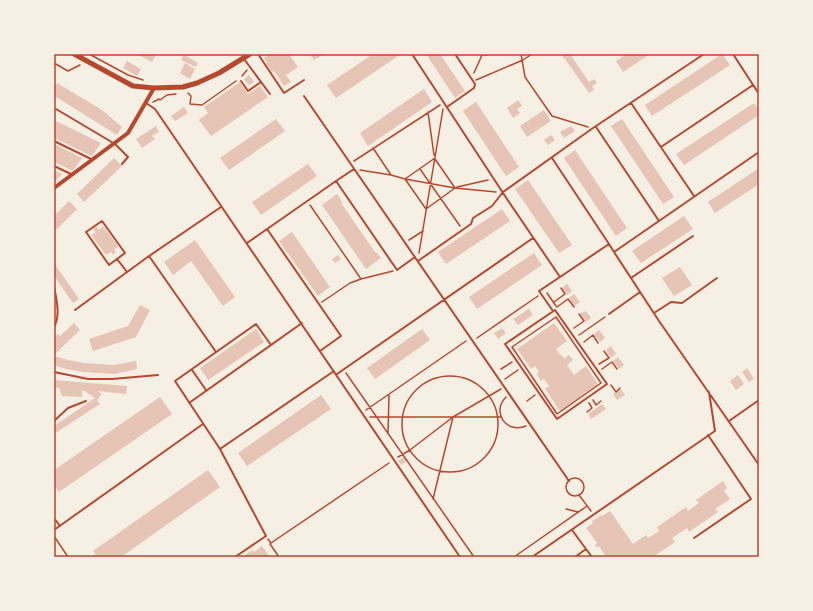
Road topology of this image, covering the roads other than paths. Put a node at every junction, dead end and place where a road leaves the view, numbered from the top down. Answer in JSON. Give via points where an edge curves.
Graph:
{"nodes":[{"id":1,"x":74,"y":54,"type":"edge"},
{"id":2,"x":250,"y":54,"type":"edge"},
{"id":3,"x":258,"y":54,"type":"edge"},
{"id":4,"x":412,"y":54,"type":"edge"},
{"id":5,"x":455,"y":54,"type":"edge"},
{"id":6,"x":704,"y":54,"type":"edge"},
{"id":7,"x":733,"y":54,"type":"edge"},
{"id":8,"x":243,"y":58,"type":"junction"},
{"id":9,"x":304,"y":80,"type":"dead end"},
{"id":10,"x":242,"y":81,"type":"dead end"},
{"id":11,"x":261,"y":82,"type":"junction"},
{"id":12,"x":753,"y":85,"type":"junction"},
{"id":13,"x":154,"y":88,"type":"junction"},
{"id":14,"x":270,"y":94,"type":"dead end"},
{"id":15,"x":759,"y":94,"type":"edge"},
{"id":16,"x":304,"y":96,"type":"dead end"},
{"id":17,"x":631,"y":102,"type":"junction"},
{"id":18,"x":148,"y":104,"type":"junction"},
{"id":19,"x":447,"y":107,"type":"junction"},
{"id":20,"x":56,"y":109,"type":"dead end"},
{"id":21,"x":594,"y":128,"type":"junction"},
{"id":22,"x":54,"y":141,"type":"edge"},
{"id":23,"x":115,"y":144,"type":"junction"},
{"id":24,"x":661,"y":147,"type":"junction"},
{"id":25,"x":759,"y":152,"type":"edge"},
{"id":26,"x":552,"y":158,"type":"junction"},
{"id":27,"x":92,"y":160,"type":"junction"},
{"id":28,"x":122,"y":164,"type":"dead end"},
{"id":29,"x":54,"y":166,"type":"edge"},
{"id":30,"x":354,"y":169,"type":"junction"},
{"id":31,"x":72,"y":175,"type":"junction"},
{"id":32,"x":336,"y":181,"type":"junction"},
{"id":33,"x":54,"y":188,"type":"edge"},
{"id":34,"x":503,"y":192,"type":"junction"},
{"id":35,"x":694,"y":196,"type":"junction"},
{"id":36,"x":222,"y":207,"type":"junction"},
{"id":37,"x":659,"y":221,"type":"junction"},
{"id":38,"x":267,"y":229,"type":"junction"},
{"id":39,"x":693,"y":236,"type":"dead end"},
{"id":40,"x":533,"y":238,"type":"junction"},
{"id":41,"x":247,"y":243,"type":"junction"},
{"id":42,"x":609,"y":244,"type":"junction"},
{"id":43,"x":614,"y":252,"type":"junction"},
{"id":44,"x":149,"y":256,"type":"junction"},
{"id":45,"x":415,"y":258,"type":"junction"},
{"id":46,"x":117,"y":259,"type":"junction"},
{"id":47,"x":418,"y":261,"type":"junction"},
{"id":48,"x":127,"y":272,"type":"junction"},
{"id":49,"x":560,"y":277,"type":"junction"},
{"id":50,"x":632,"y":278,"type":"junction"},
{"id":51,"x":717,"y":278,"type":"dead end"},
{"id":52,"x":54,"y":286,"type":"edge"},
{"id":53,"x":640,"y":292,"type":"junction"},
{"id":54,"x":444,"y":300,"type":"junction"},
{"id":55,"x":75,"y":310,"type":"dead end"},
{"id":56,"x":553,"y":310,"type":"junction"},
{"id":57,"x":654,"y":313,"type":"junction"},
{"id":58,"x":609,"y":314,"type":"road end"},
{"id":59,"x":302,"y":323,"type":"junction"},
{"id":60,"x":54,"y":327,"type":"edge"},
{"id":61,"x":271,"y":345,"type":"junction"},
{"id":62,"x":320,"y":351,"type":"junction"},
{"id":63,"x":216,"y":353,"type":"junction"},
{"id":64,"x":191,"y":370,"type":"junction"},
{"id":65,"x":54,"y":372,"type":"edge"},
{"id":66,"x":335,"y":373,"type":"junction"},
{"id":67,"x":158,"y":376,"type":"dead end"},
{"id":68,"x":206,"y":390,"type":"junction"},
{"id":69,"x":709,"y":392,"type":"junction"},
{"id":70,"x":759,"y":400,"type":"edge"},
{"id":71,"x":86,"y":401,"type":"dead end"},
{"id":72,"x":189,"y":402,"type":"junction"},
{"id":73,"x":54,"y":421,"type":"edge"},
{"id":74,"x":729,"y":421,"type":"junction"},
{"id":75,"x":203,"y":424,"type":"junction"},
{"id":76,"x":708,"y":436,"type":"junction"},
{"id":77,"x":220,"y":449,"type":"junction"},
{"id":78,"x":759,"y":465,"type":"edge"},
{"id":79,"x":569,"y":481,"type":"road end"},
{"id":80,"x":54,"y":518,"type":"edge"},
{"id":81,"x":60,"y":526,"type":"junction"},
{"id":82,"x":54,"y":530,"type":"edge"},
{"id":83,"x":572,"y":530,"type":"junction"},
{"id":84,"x":694,"y":538,"type":"dead end"},
{"id":85,"x":586,"y":549,"type":"junction"},
{"id":86,"x":235,"y":557,"type":"edge"},
{"id":87,"x":460,"y":557,"type":"edge"},
{"id":88,"x":532,"y":557,"type":"edge"},
{"id":89,"x":575,"y":557,"type":"edge"},
{"id":90,"x":592,"y":557,"type":"edge"}],
"edges":[{"from":1,"to":13,"type":"street","via":[[133,86]]},
{"from":2,"to":8,"type":"street"},
{"from":3,"to":9,"type":"lane","via":[[284,93]]},
{"from":4,"to":19,"type":"lane"},
{"from":5,"to":19,"type":"lane","via":[[475,84],[474,88]]},
{"from":6,"to":17,"type":"lane"},
{"from":7,"to":12,"type":"lane"},
{"from":8,"to":11,"type":"lane"},
{"from":8,"to":13,"type":"street","via":[[197,84]]},
{"from":10,"to":11,"type":"lane","via":[[248,91]]},
{"from":11,"to":14,"type":"lane"},
{"from":12,"to":15,"type":"lane"},
{"from":12,"to":24,"type":"lane"},
{"from":13,"to":18,"type":"street"},
{"from":16,"to":30,"type":"lane"},
{"from":17,"to":21,"type":"lane"},
{"from":17,"to":24,"type":"lane"},
{"from":18,"to":23,"type":"street","via":[[128,133]]},
{"from":18,"to":36,"type":"lane","via":[[155,110]]},
{"from":19,"to":34,"type":"lane"},
{"from":20,"to":23,"type":"lane"},
{"from":21,"to":26,"type":"lane"},
{"from":21,"to":37,"type":"lane"},
{"from":22,"to":27,"type":"lane"},
{"from":23,"to":27,"type":"street"},
{"from":23,"to":28,"type":"lane","via":[[128,158]]},
{"from":24,"to":35,"type":"lane"},
{"from":25,"to":35,"type":"lane"},
{"from":26,"to":34,"type":"lane"},
{"from":26,"to":42,"type":"lane"},
{"from":27,"to":31,"type":"street"},
{"from":29,"to":31,"type":"lane"},
{"from":30,"to":32,"type":"lane"},
{"from":30,"to":45,"type":"lane"},
{"from":31,"to":33,"type":"street"},
{"from":32,"to":38,"type":"lane"},
{"from":32,"to":45,"type":"lane","via":[[397,270]]},
{"from":34,"to":40,"type":"lane"},
{"from":34,"to":47,"type":"lane","via":[[492,206],[473,218],[471,224]]},
{"from":35,"to":37,"type":"lane"},
{"from":36,"to":41,"type":"lane"},
{"from":36,"to":44,"type":"lane"},
{"from":37,"to":43,"type":"lane"},
{"from":38,"to":41,"type":"lane"},
{"from":38,"to":62,"type":"lane","via":[[342,336]]},
{"from":39,"to":50,"type":"lane"},
{"from":40,"to":49,"type":"lane"},
{"from":40,"to":54,"type":"lane"},
{"from":41,"to":59,"type":"lane"},
{"from":42,"to":43,"type":"lane"},
{"from":42,"to":49,"type":"lane"},
{"from":43,"to":50,"type":"lane"},
{"from":44,"to":48,"type":"lane"},
{"from":44,"to":63,"type":"lane"},
{"from":45,"to":47,"type":"lane"},
{"from":46,"to":46,"type":"lane","via":[[109,265],[86,232],[102,221],[125,253]]},
{"from":46,"to":48,"type":"lane"},
{"from":47,"to":54,"type":"lane"},
{"from":48,"to":55,"type":"lane"},
{"from":49,"to":56,"type":"lane","via":[[540,291]]},
{"from":50,"to":53,"type":"lane"},
{"from":51,"to":57,"type":"lane","via":[[682,303],[672,302]]},
{"from":52,"to":60,"type":"lane","via":[[57,311]]},
{"from":53,"to":57,"type":"lane"},
{"from":53,"to":58,"type":"lane"},
{"from":54,"to":66,"type":"lane"},
{"from":54,"to":79,"type":"lane"},
{"from":56,"to":56,"type":"lane","via":[[505,344],[557,419],[607,384]]},
{"from":57,"to":69,"type":"lane"},
{"from":59,"to":61,"type":"lane"},
{"from":59,"to":62,"type":"lane"},
{"from":61,"to":63,"type":"lane","via":[[256,324]]},
{"from":61,"to":68,"type":"lane"},
{"from":62,"to":66,"type":"lane"},
{"from":63,"to":64,"type":"lane"},
{"from":64,"to":68,"type":"lane"},
{"from":64,"to":72,"type":"lane","via":[[175,382]]},
{"from":65,"to":67,"type":"lane","via":[[88,379],[112,380]]},
{"from":66,"to":77,"type":"lane"},
{"from":66,"to":87,"type":"lane"},
{"from":68,"to":72,"type":"lane"},
{"from":69,"to":74,"type":"lane"},
{"from":69,"to":76,"type":"lane","via":[[715,431]]},
{"from":70,"to":74,"type":"lane"},
{"from":71,"to":73,"type":"lane","via":[[68,408]]},
{"from":72,"to":75,"type":"lane"},
{"from":74,"to":78,"type":"lane"},
{"from":75,"to":77,"type":"lane"},
{"from":75,"to":81,"type":"lane"},
{"from":76,"to":83,"type":"lane"},
{"from":76,"to":84,"type":"lane","via":[[751,499]]},
{"from":77,"to":86,"type":"lane","via":[[266,536]]},
{"from":80,"to":81,"type":"lane"},
{"from":81,"to":82,"type":"lane"},
{"from":83,"to":85,"type":"lane"},
{"from":83,"to":88,"type":"lane"},
{"from":85,"to":89,"type":"lane"},
{"from":85,"to":90,"type":"lane"}]}
